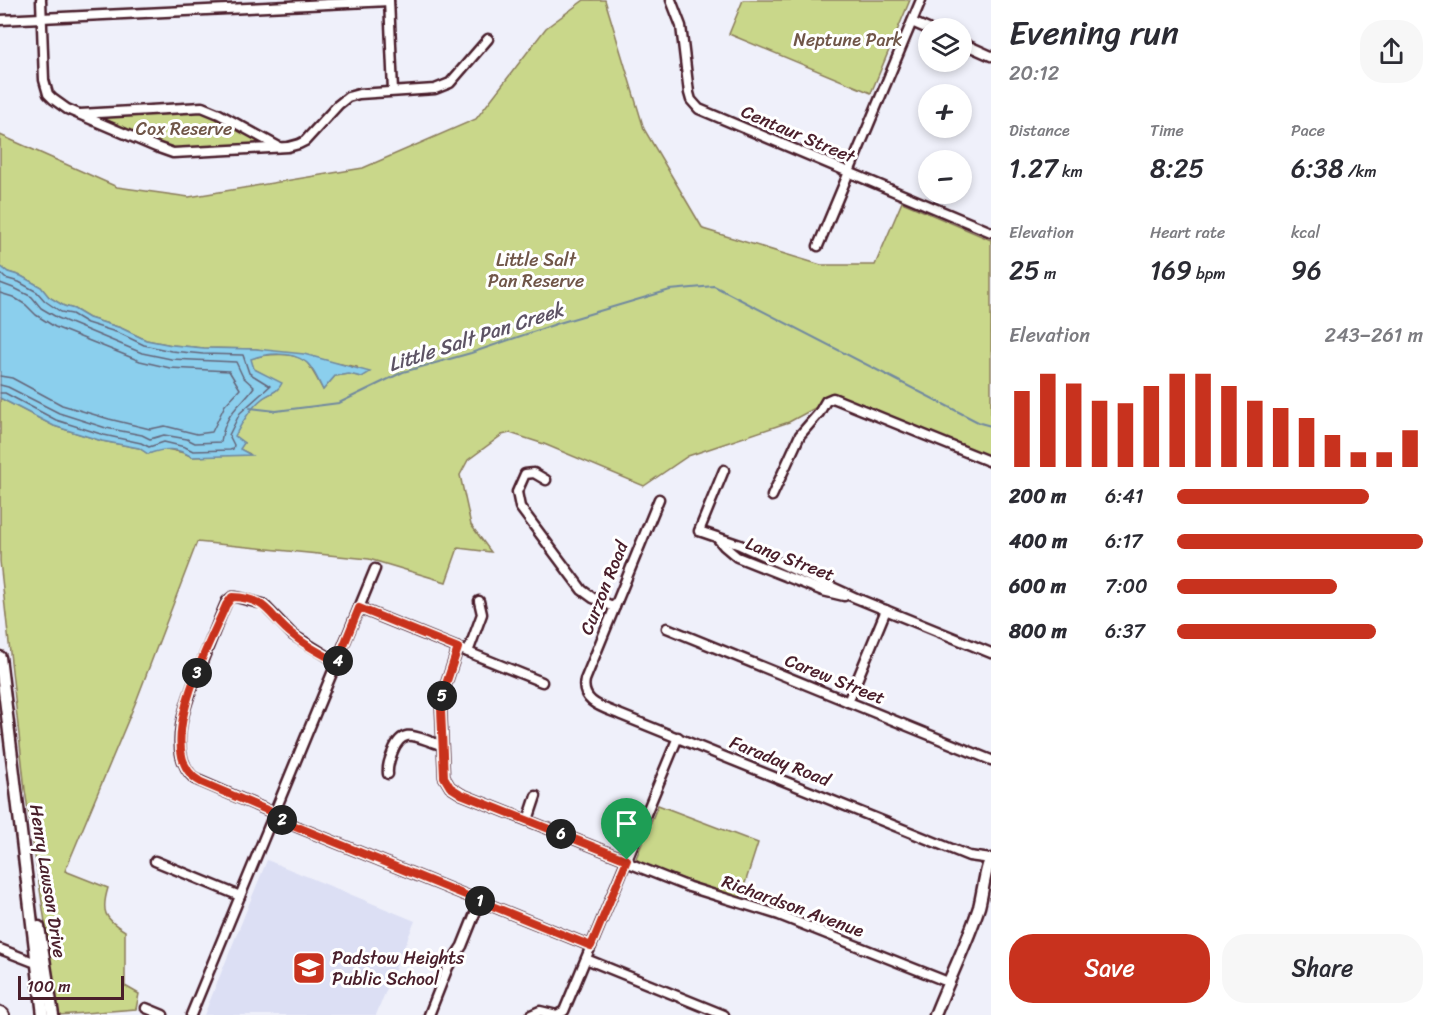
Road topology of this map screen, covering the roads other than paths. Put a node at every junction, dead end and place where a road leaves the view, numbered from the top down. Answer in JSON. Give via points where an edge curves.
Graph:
{"nodes":[{"id":1,"x":41,"y":0,"type":"edge"},
{"id":2,"x":389,"y":0,"type":"edge"},
{"id":3,"x":671,"y":0,"type":"edge"},
{"id":4,"x":921,"y":0,"type":"edge"},
{"id":5,"x":41,"y":18,"type":"junction"},
{"id":6,"x":0,"y":20,"type":"edge"},
{"id":7,"x":912,"y":22,"type":"junction"},
{"id":8,"x":918,"y":25,"type":"edge"},
{"id":9,"x":488,"y":39,"type":"dead end"},
{"id":10,"x":972,"y":47,"type":"edge"},
{"id":11,"x":991,"y":56,"type":"edge"},
{"id":12,"x":393,"y":91,"type":"junction"},
{"id":13,"x":80,"y":114,"type":"junction"},
{"id":14,"x":279,"y":147,"type":"junction"},
{"id":15,"x":848,"y":173,"type":"junction"},
{"id":16,"x":991,"y":232,"type":"edge"},
{"id":17,"x":818,"y":246,"type":"dead end"},
{"id":18,"x":991,"y":462,"type":"edge"},
{"id":19,"x":724,"y":470,"type":"dead end"},
{"id":20,"x":546,"y":480,"type":"dead end"},
{"id":21,"x":772,"y":496,"type":"dead end"},
{"id":22,"x":659,"y":500,"type":"dead end"},
{"id":23,"x":375,"y":569,"type":"dead end"},
{"id":24,"x":479,"y":601,"type":"dead end"},
{"id":25,"x":615,"y":607,"type":"junction"},
{"id":26,"x":359,"y":608,"type":"junction"},
{"id":27,"x":886,"y":610,"type":"junction"},
{"id":28,"x":667,"y":628,"type":"dead end"},
{"id":29,"x":458,"y":648,"type":"junction"},
{"id":30,"x":468,"y":652,"type":"junction"},
{"id":31,"x":991,"y":653,"type":"edge"},
{"id":32,"x":0,"y":657,"type":"edge"},
{"id":33,"x":337,"y":662,"type":"junction"},
{"id":34,"x":542,"y":682,"type":"dead end"},
{"id":35,"x":584,"y":690,"type":"joint"},
{"id":36,"x":848,"y":702,"type":"junction"},
{"id":37,"x":678,"y":737,"type":"junction"},
{"id":38,"x":442,"y":745,"type":"junction"},
{"id":39,"x":991,"y":760,"type":"edge"},
{"id":40,"x":388,"y":774,"type":"dead end"},
{"id":41,"x":536,"y":796,"type":"dead end"},
{"id":42,"x":274,"y":815,"type":"junction"},
{"id":43,"x":528,"y":820,"type":"junction"},
{"id":44,"x":155,"y":861,"type":"dead end"},
{"id":45,"x":626,"y":861,"type":"junction"},
{"id":46,"x":989,"y":866,"type":"edge"},
{"id":47,"x":991,"y":886,"type":"edge"},
{"id":48,"x":240,"y":896,"type":"junction"},
{"id":49,"x":480,"y":901,"type":"junction"},
{"id":50,"x":980,"y":905,"type":"junction"},
{"id":51,"x":591,"y":946,"type":"junction"},
{"id":52,"x":0,"y":949,"type":"edge"},
{"id":53,"x":586,"y":959,"type":"junction"},
{"id":54,"x":40,"y":963,"type":"junction"},
{"id":55,"x":948,"y":982,"type":"junction"},
{"id":56,"x":146,"y":1008,"type":"dead end"},
{"id":57,"x":43,"y":1015,"type":"edge"},
{"id":58,"x":53,"y":1015,"type":"edge"},
{"id":59,"x":163,"y":1015,"type":"edge"},
{"id":60,"x":191,"y":1015,"type":"edge"},
{"id":61,"x":429,"y":1015,"type":"edge"},
{"id":62,"x":531,"y":1015,"type":"edge"},
{"id":63,"x":724,"y":1015,"type":"edge"},
{"id":64,"x":934,"y":1015,"type":"edge"}],
"edges":[{"from":1,"to":5,"type":"street"},
{"from":2,"to":5,"type":"street"},
{"from":2,"to":12,"type":"street"},
{"from":3,"to":15,"type":"street","name":"Centaur Street","via":[[681,26],[688,84],[695,105]]},
{"from":4,"to":7,"type":"street"},
{"from":5,"to":6,"type":"street"},
{"from":5,"to":13,"type":"street","via":[[45,87],[53,99]]},
{"from":7,"to":8,"type":"street"},
{"from":7,"to":15,"type":"street"},
{"from":9,"to":12,"type":"street","via":[[446,86]]},
{"from":10,"to":11,"type":"street"},
{"from":12,"to":14,"type":"street","via":[[348,97],[304,141]]},
{"from":13,"to":14,"type":"street","via":[[169,152]]},
{"from":13,"to":14,"type":"street","via":[[202,108]]},
{"from":15,"to":16,"type":"street","name":"Centaur Street"},
{"from":15,"to":17,"type":"street"},
{"from":18,"to":21,"type":"street","via":[[837,398],[826,401],[798,439]]},
{"from":19,"to":27,"type":"street","name":"Lang Street","via":[[699,531]]},
{"from":20,"to":25,"type":"street","via":[[534,473],[525,474],[517,492],[520,507],[582,590]]},
{"from":22,"to":25,"type":"street","name":"Curzon Road"},
{"from":23,"to":26,"type":"street"},
{"from":24,"to":30,"type":"street","via":[[482,614]]},
{"from":25,"to":35,"type":"street","name":"Curzon Road"},
{"from":26,"to":29,"type":"street"},
{"from":26,"to":33,"type":"street"},
{"from":27,"to":31,"type":"street","name":"Lang Street"},
{"from":27,"to":36,"type":"street"},
{"from":28,"to":36,"type":"street","name":"Carew Street"},
{"from":29,"to":30,"type":"street"},
{"from":29,"to":38,"type":"street","name":"Richardson Avenue","via":[[441,703]]},
{"from":30,"to":34,"type":"street"},
{"from":32,"to":54,"type":"main road","name":"Henry Lawson Drive"},
{"from":33,"to":42,"type":"street"},
{"from":33,"to":42,"type":"street","via":[[293,635],[259,602],[236,597],[227,601],[183,710],[183,762],[195,779]]},
{"from":35,"to":37,"type":"street","name":"Faraday Road","via":[[594,703]]},
{"from":36,"to":39,"type":"street","name":"Carew Street"},
{"from":37,"to":45,"type":"street"},
{"from":37,"to":46,"type":"street","name":"Faraday Road"},
{"from":38,"to":40,"type":"street","via":[[403,736],[388,762]]},
{"from":38,"to":43,"type":"street","name":"Richardson Avenue","via":[[444,777],[450,787]]},
{"from":41,"to":43,"type":"street"},
{"from":42,"to":48,"type":"street"},
{"from":42,"to":49,"type":"street"},
{"from":43,"to":45,"type":"street","name":"Richardson Avenue"},
{"from":44,"to":48,"type":"street"},
{"from":45,"to":51,"type":"street"},
{"from":45,"to":55,"type":"street","name":"Richardson Avenue","via":[[695,890],[786,917]]},
{"from":46,"to":50,"type":"main road"},
{"from":47,"to":50,"type":"main road"},
{"from":48,"to":60,"type":"street"},
{"from":49,"to":51,"type":"street"},
{"from":49,"to":61,"type":"street"},
{"from":50,"to":55,"type":"main road"},
{"from":51,"to":53,"type":"street"},
{"from":52,"to":54,"type":"street"},
{"from":53,"to":62,"type":"street","via":[[564,1011],[557,1015],[540,1011]]},
{"from":53,"to":63,"type":"street"},
{"from":54,"to":57,"type":"main road","name":"Henry Lawson Drive"},
{"from":54,"to":58,"type":"main road","name":"Henry Lawson Drive"},
{"from":55,"to":64,"type":"main road"},
{"from":56,"to":59,"type":"street"}]}
